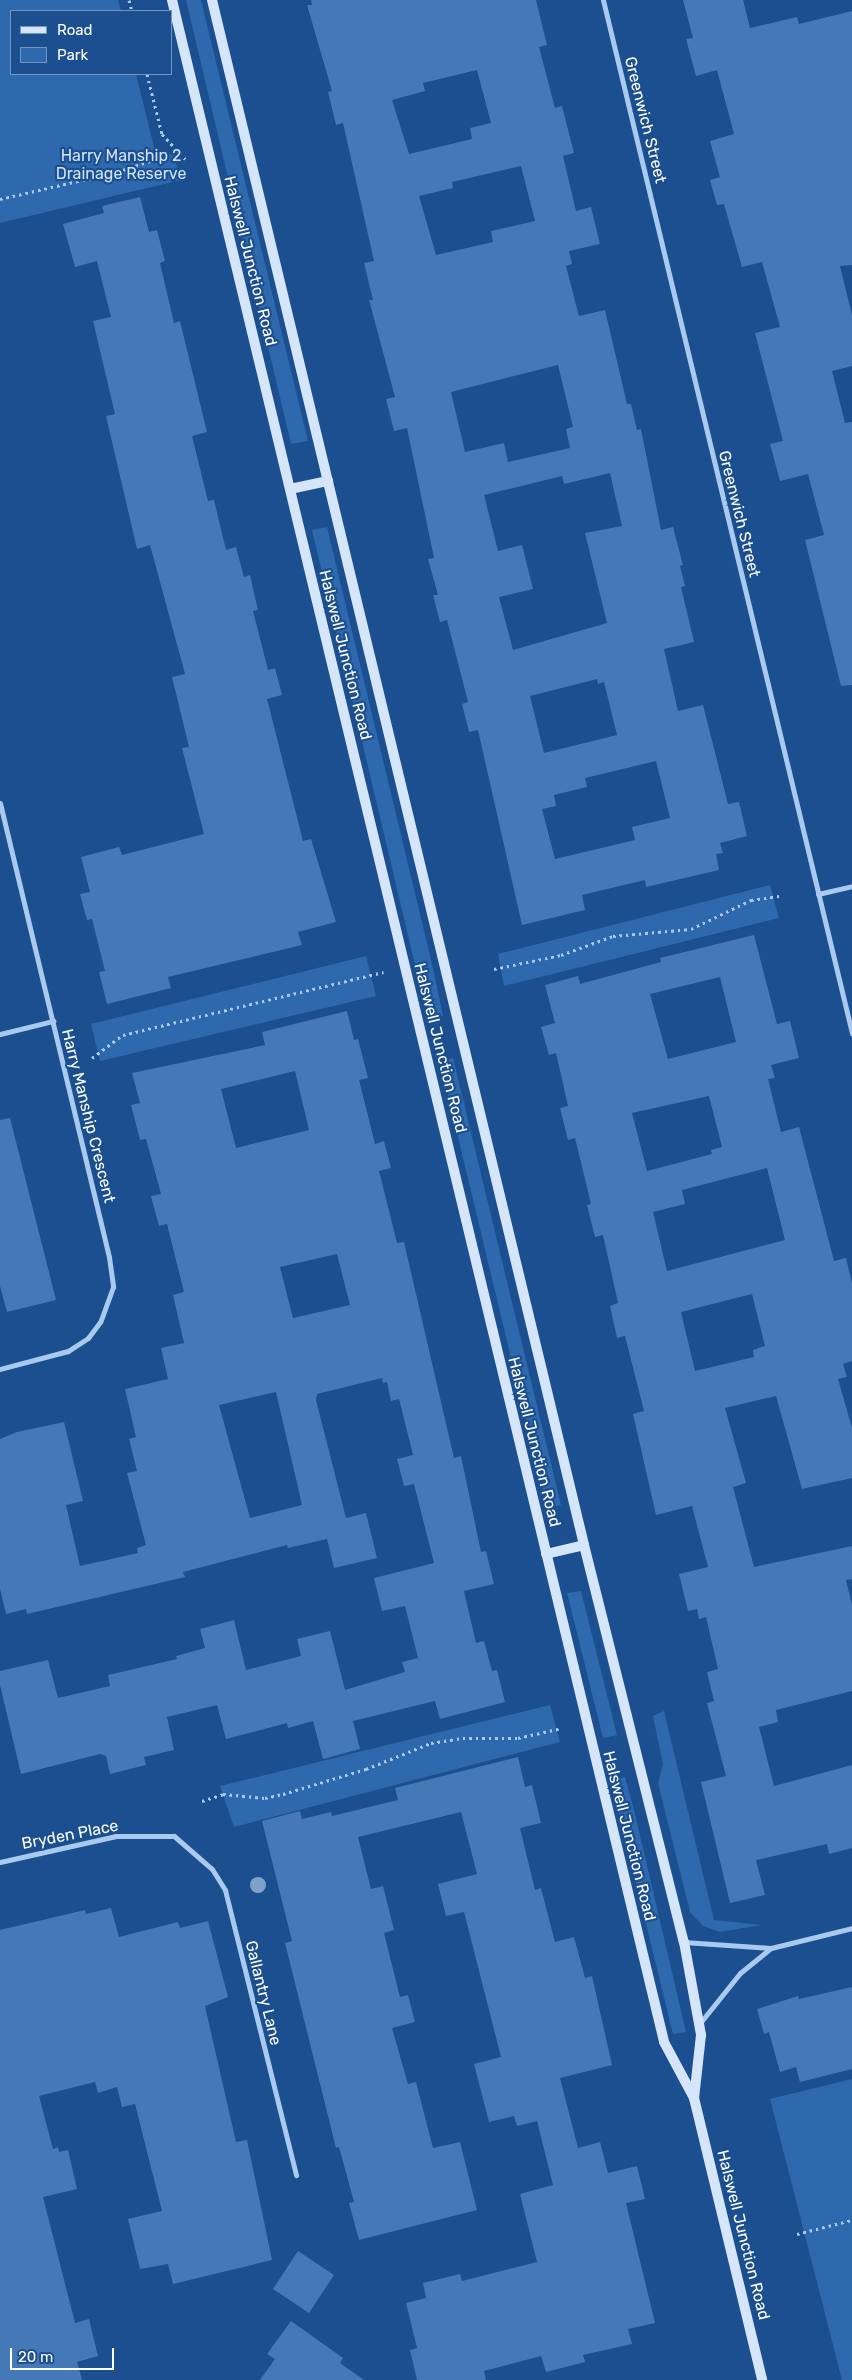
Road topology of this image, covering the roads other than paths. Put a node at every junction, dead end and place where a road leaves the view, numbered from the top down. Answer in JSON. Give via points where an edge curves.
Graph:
{"nodes":[{"id":1,"x":172,"y":0,"type":"edge"},
{"id":2,"x":212,"y":0,"type":"edge"},
{"id":3,"x":603,"y":0,"type":"edge"},
{"id":4,"x":328,"y":481,"type":"junction"},
{"id":5,"x":290,"y":489,"type":"junction"},
{"id":6,"x":0,"y":803,"type":"edge"},
{"id":7,"x":852,"y":886,"type":"edge"},
{"id":8,"x":818,"y":894,"type":"junction"},
{"id":9,"x":53,"y":1021,"type":"junction"},
{"id":10,"x":852,"y":1033,"type":"edge"},
{"id":11,"x":0,"y":1034,"type":"edge"},
{"id":12,"x":0,"y":1369,"type":"edge"},
{"id":13,"x":584,"y":1545,"type":"junction"},
{"id":14,"x":546,"y":1554,"type":"junction"},
{"id":15,"x":174,"y":1836,"type":"joint"},
{"id":16,"x":0,"y":1862,"type":"edge"},
{"id":17,"x":852,"y":1928,"type":"edge"},
{"id":18,"x":684,"y":1942,"type":"junction"},
{"id":19,"x":771,"y":1948,"type":"junction"},
{"id":20,"x":699,"y":2024,"type":"junction"},
{"id":21,"x":694,"y":2098,"type":"junction"},
{"id":22,"x":296,"y":2175,"type":"dead end"},
{"id":23,"x":762,"y":2380,"type":"edge"}],
"edges":[{"from":1,"to":5,"type":"main road","name":"Halswell Junction Road"},
{"from":2,"to":4,"type":"main road","name":"Halswell Junction Road"},
{"from":3,"to":8,"type":"street","name":"Greenwich Street"},
{"from":4,"to":5,"type":"main road"},
{"from":4,"to":13,"type":"main road","name":"Halswell Junction Road"},
{"from":5,"to":14,"type":"main road","name":"Halswell Junction Road"},
{"from":6,"to":9,"type":"street","name":"Harry Manship Crescent"},
{"from":7,"to":8,"type":"street"},
{"from":8,"to":10,"type":"street","name":"Greenwich Street"},
{"from":9,"to":11,"type":"street"},
{"from":9,"to":12,"type":"street","name":"Harry Manship Crescent","via":[[110,1257],[113,1287],[100,1322],[88,1338],[68,1351]]},
{"from":13,"to":14,"type":"main road"},
{"from":13,"to":18,"type":"main road","name":"Halswell Junction Road"},
{"from":14,"to":21,"type":"main road","name":"Halswell Junction Road","via":[[664,2042]]},
{"from":15,"to":16,"type":"street","name":"Bryden Place","via":[[116,1836]]},
{"from":15,"to":22,"type":"street","name":"Gallantry Lane","via":[[212,1869],[225,1890]]},
{"from":17,"to":19,"type":"street"},
{"from":18,"to":19,"type":"street"},
{"from":18,"to":20,"type":"main road","name":"Halswell Junction Road"},
{"from":19,"to":20,"type":"street","via":[[740,1973]]},
{"from":20,"to":21,"type":"main road","name":"Halswell Junction Road"},
{"from":21,"to":23,"type":"main road","name":"Halswell Junction Road"}]}
